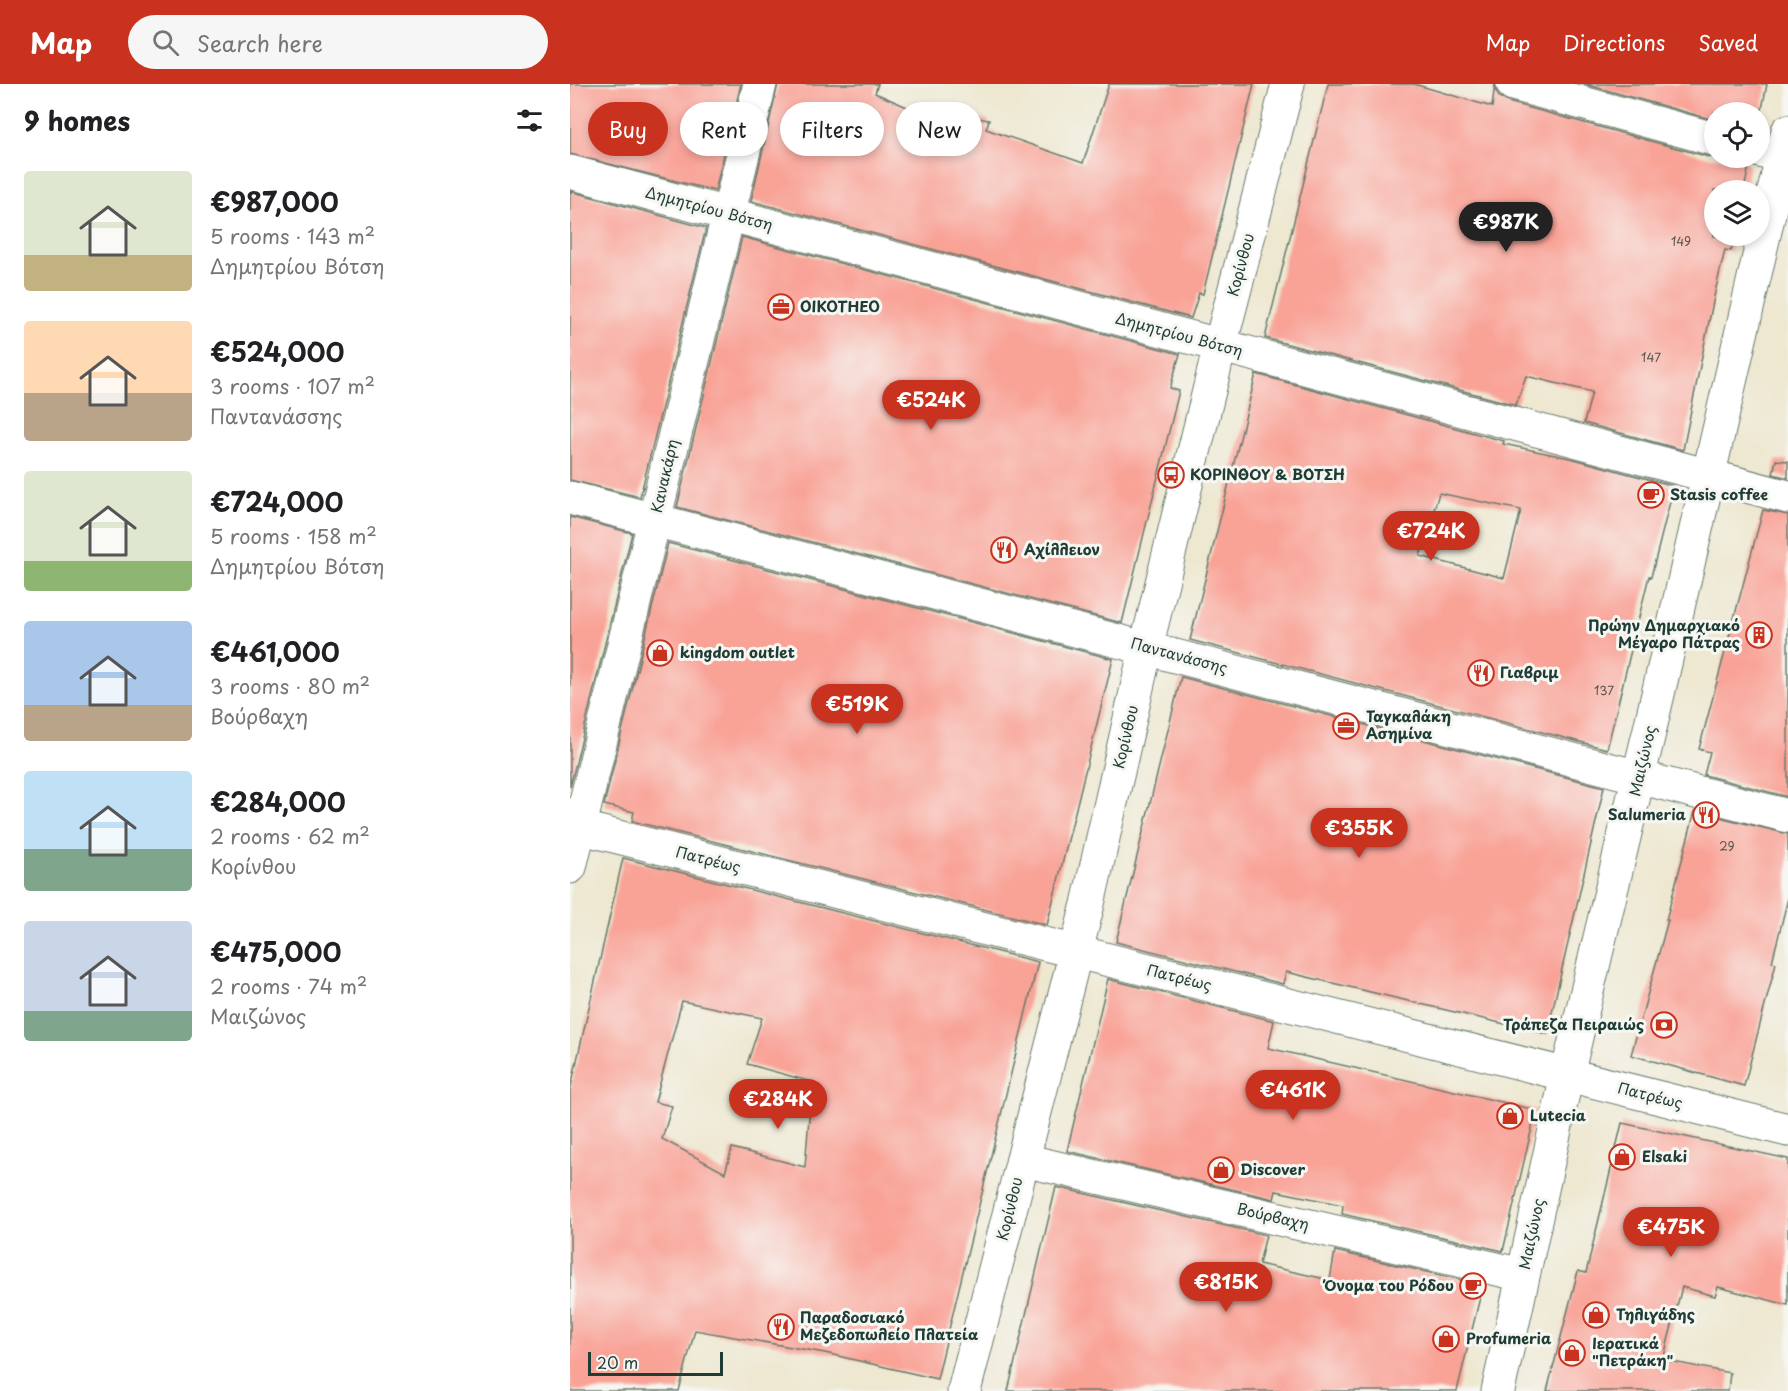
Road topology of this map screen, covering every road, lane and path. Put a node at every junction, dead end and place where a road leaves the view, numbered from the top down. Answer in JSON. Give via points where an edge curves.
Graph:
{"nodes":[{"id":1,"x":760,"y":84,"type":"edge"},
{"id":2,"x":1288,"y":84,"type":"edge"},
{"id":3,"x":1513,"y":84,"type":"edge"},
{"id":4,"x":1704,"y":136,"type":"edge"},
{"id":5,"x":1779,"y":149,"type":"edge"},
{"id":6,"x":570,"y":172,"type":"edge"},
{"id":7,"x":727,"y":214,"type":"junction"},
{"id":8,"x":1220,"y":346,"type":"junction"},
{"id":9,"x":1708,"y":476,"type":"junction"},
{"id":10,"x":1788,"y":497,"type":"edge"},
{"id":11,"x":570,"y":498,"type":"edge"},
{"id":12,"x":654,"y":520,"type":"junction"},
{"id":13,"x":1146,"y":648,"type":"junction"},
{"id":14,"x":1639,"y":777,"type":"junction"},
{"id":15,"x":1788,"y":816,"type":"edge"},
{"id":16,"x":575,"y":826,"type":"edge"},
{"id":17,"x":570,"y":867,"type":"edge"},
{"id":18,"x":1076,"y":952,"type":"junction"},
{"id":19,"x":1567,"y":1075,"type":"junction"},
{"id":20,"x":1788,"y":1130,"type":"edge"},
{"id":21,"x":1023,"y":1160,"type":"junction"},
{"id":22,"x":1523,"y":1275,"type":"junction"},
{"id":23,"x":964,"y":1391,"type":"edge"},
{"id":24,"x":1498,"y":1391,"type":"edge"}],
"edges":[{"from":1,"to":7,"type":"street","name":"Κανακάρη"},
{"from":2,"to":8,"type":"street","name":"Κορίνθου"},
{"from":3,"to":4,"type":"street"},
{"from":5,"to":9,"type":"street","name":"Μαιζώνος"},
{"from":6,"to":7,"type":"street","name":"Δημητρίου Βότση"},
{"from":7,"to":8,"type":"street","name":"Δημητρίου Βότση"},
{"from":7,"to":12,"type":"street","name":"Κανακάρη"},
{"from":8,"to":9,"type":"street","name":"Δημητρίου Βότση"},
{"from":8,"to":13,"type":"street","name":"Κορίνθου"},
{"from":9,"to":10,"type":"street","name":"Δημητρίου Βότση"},
{"from":9,"to":14,"type":"street","name":"Μαιζώνος"},
{"from":11,"to":12,"type":"street","name":"Παντανάσσης"},
{"from":12,"to":13,"type":"street","name":"Παντανάσσης"},
{"from":12,"to":16,"type":"street","name":"Κανακάρη"},
{"from":13,"to":14,"type":"street","name":"Παντανάσσης"},
{"from":13,"to":18,"type":"street","name":"Κορίνθου"},
{"from":14,"to":15,"type":"street","name":"Παντανάσσης"},
{"from":14,"to":19,"type":"street","name":"Μαιζώνος"},
{"from":16,"to":17,"type":"street","name":"Κανακάρη"},
{"from":16,"to":18,"type":"street","name":"Πατρέως"},
{"from":18,"to":19,"type":"street","name":"Πατρέως"},
{"from":18,"to":21,"type":"street","name":"Κορίνθου"},
{"from":19,"to":20,"type":"street","name":"Πατρέως"},
{"from":19,"to":22,"type":"street","name":"Μαιζώνος"},
{"from":21,"to":22,"type":"street","name":"Βούρβαχη"},
{"from":21,"to":23,"type":"street","name":"Κορίνθου"},
{"from":22,"to":24,"type":"street","name":"Μαιζώνος"}]}
